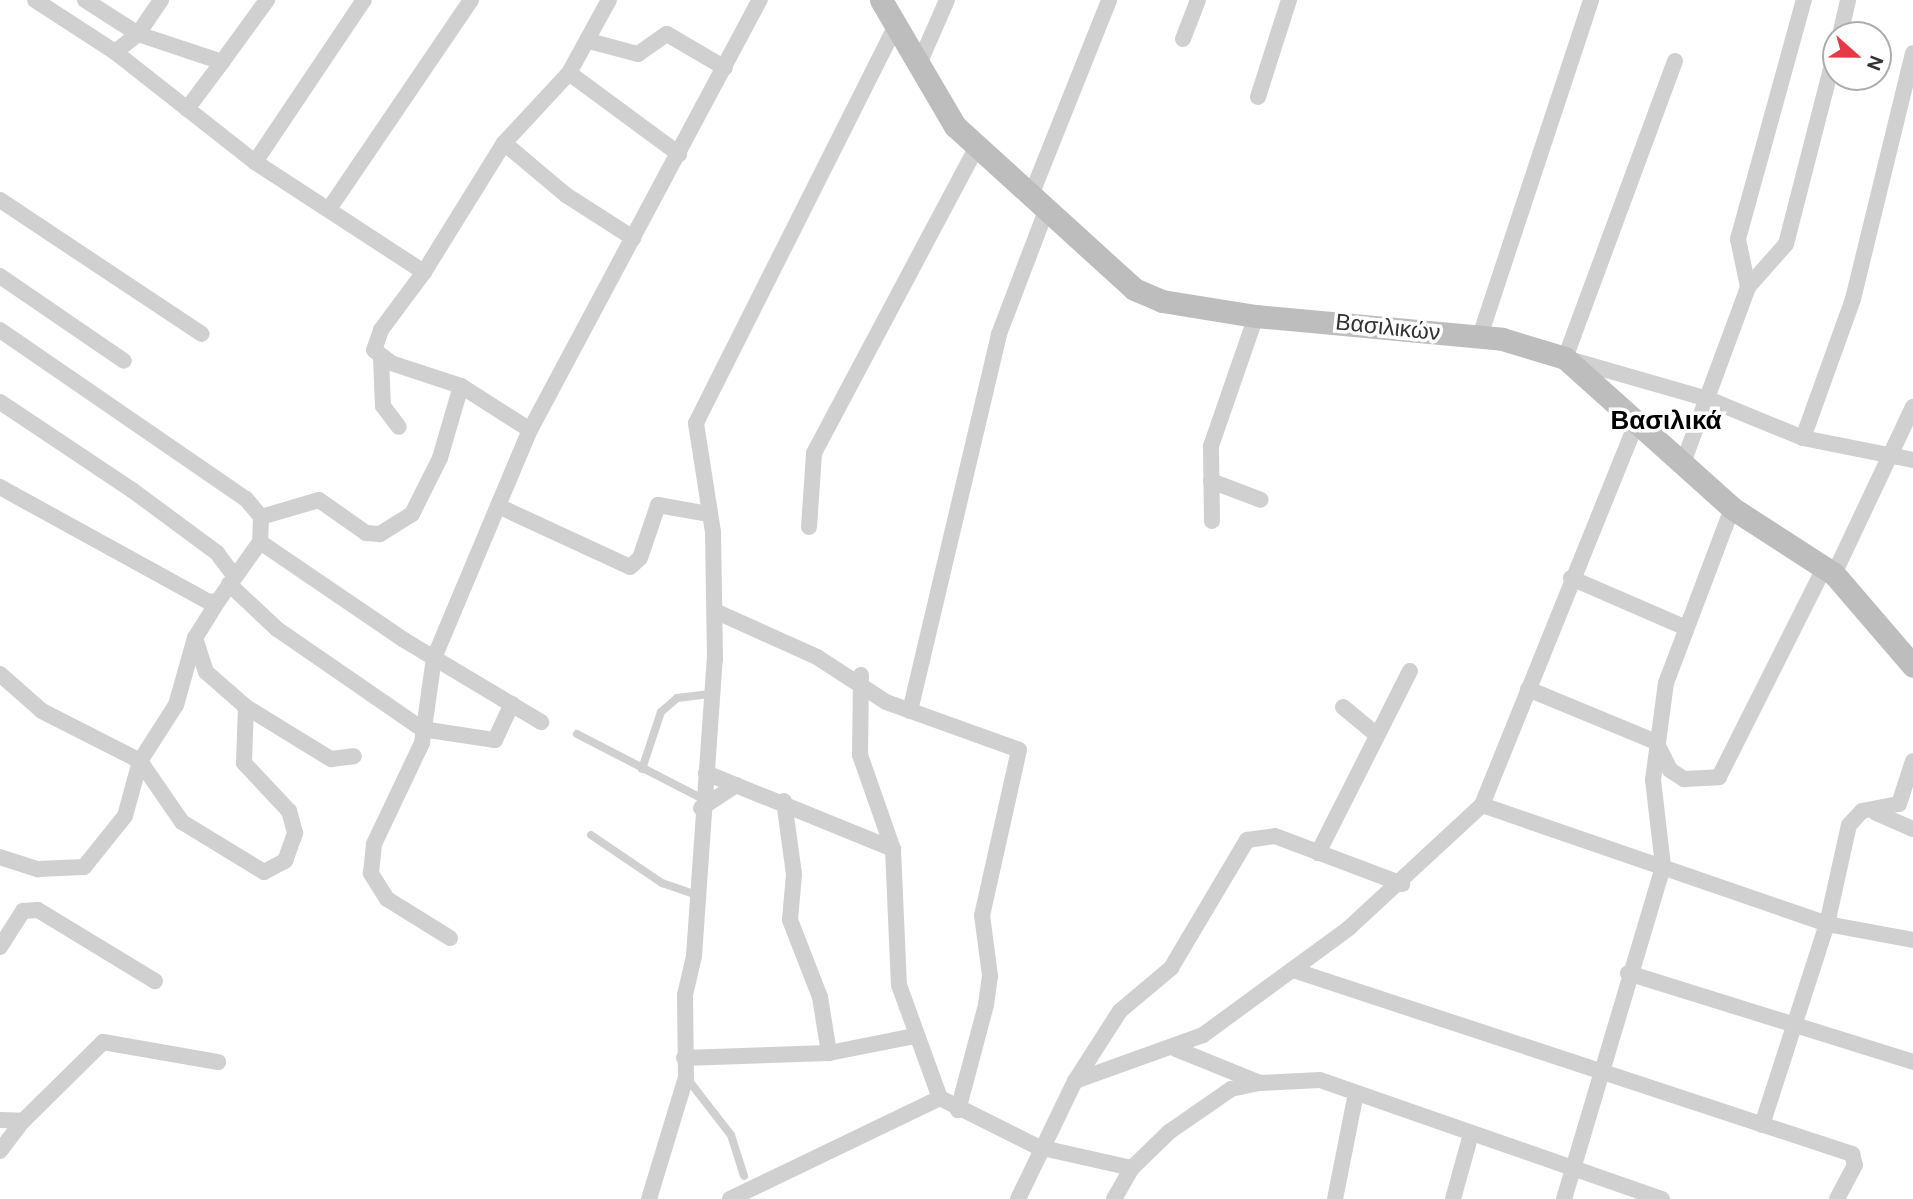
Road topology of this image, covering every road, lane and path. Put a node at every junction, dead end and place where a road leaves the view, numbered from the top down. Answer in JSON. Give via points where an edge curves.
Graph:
{"nodes":[{"id":1,"x":35,"y":0,"type":"edge"},
{"id":2,"x":65,"y":0,"type":"edge"},
{"id":3,"x":85,"y":0,"type":"edge"},
{"id":4,"x":161,"y":0,"type":"edge"},
{"id":5,"x":267,"y":0,"type":"edge"},
{"id":6,"x":364,"y":0,"type":"edge"},
{"id":7,"x":471,"y":0,"type":"edge"},
{"id":8,"x":610,"y":0,"type":"edge"},
{"id":9,"x":760,"y":0,"type":"edge"},
{"id":10,"x":880,"y":0,"type":"edge"},
{"id":11,"x":947,"y":0,"type":"edge"},
{"id":12,"x":1109,"y":0,"type":"edge"},
{"id":13,"x":1198,"y":0,"type":"edge"},
{"id":14,"x":1289,"y":0,"type":"edge"},
{"id":15,"x":1591,"y":0,"type":"edge"},
{"id":16,"x":1804,"y":0,"type":"edge"},
{"id":17,"x":1848,"y":0,"type":"edge"},
{"id":18,"x":53,"y":13,"type":"junction"},
{"id":19,"x":1843,"y":21,"type":"edge"},
{"id":20,"x":897,"y":23,"type":"junction"},
{"id":21,"x":138,"y":34,"type":"junction"},
{"id":22,"x":1183,"y":39,"type":"dead end"},
{"id":23,"x":589,"y":41,"type":"junction"},
{"id":24,"x":115,"y":52,"type":"junction"},
{"id":25,"x":1913,"y":54,"type":"edge"},
{"id":26,"x":1675,"y":61,"type":"dead end"},
{"id":27,"x":222,"y":62,"type":"junction"},
{"id":28,"x":919,"y":64,"type":"junction"},
{"id":29,"x":725,"y":68,"type":"junction"},
{"id":30,"x":569,"y":73,"type":"junction"},
{"id":31,"x":1825,"y":91,"type":"edge"},
{"id":32,"x":1258,"y":97,"type":"dead end"},
{"id":33,"x":187,"y":110,"type":"junction"},
{"id":34,"x":505,"y":143,"type":"junction"},
{"id":35,"x":976,"y":148,"type":"junction"},
{"id":36,"x":679,"y":154,"type":"junction"},
{"id":37,"x":255,"y":162,"type":"junction"},
{"id":38,"x":0,"y":200,"type":"edge"},
{"id":39,"x":1039,"y":201,"type":"junction"},
{"id":40,"x":329,"y":209,"type":"junction"},
{"id":41,"x":633,"y":238,"type":"junction"},
{"id":42,"x":424,"y":272,"type":"junction"},
{"id":43,"x":0,"y":276,"type":"edge"},
{"id":44,"x":1748,"y":286,"type":"junction"},
{"id":45,"x":1256,"y":316,"type":"junction"},
{"id":46,"x":0,"y":330,"type":"edge"},
{"id":47,"x":202,"y":334,"type":"dead end"},
{"id":48,"x":1480,"y":336,"type":"junction"},
{"id":49,"x":380,"y":357,"type":"junction"},
{"id":50,"x":1565,"y":358,"type":"junction"},
{"id":51,"x":124,"y":361,"type":"dead end"},
{"id":52,"x":461,"y":386,"type":"junction"},
{"id":53,"x":1708,"y":399,"type":"junction"},
{"id":54,"x":1913,"y":407,"type":"edge"},
{"id":55,"x":4,"y":410,"type":"edge"},
{"id":56,"x":1636,"y":424,"type":"junction"},
{"id":57,"x":399,"y":427,"type":"dead end"},
{"id":58,"x":530,"y":430,"type":"junction"},
{"id":59,"x":1803,"y":438,"type":"junction"},
{"id":60,"x":1893,"y":454,"type":"junction"},
{"id":61,"x":1913,"y":460,"type":"edge"},
{"id":62,"x":1683,"y":463,"type":"junction"},
{"id":63,"x":1211,"y":481,"type":"junction"},
{"id":64,"x":0,"y":487,"type":"edge"},
{"id":65,"x":1261,"y":500,"type":"dead end"},
{"id":66,"x":498,"y":506,"type":"junction"},
{"id":67,"x":1731,"y":508,"type":"junction"},
{"id":68,"x":709,"y":514,"type":"junction"},
{"id":69,"x":261,"y":516,"type":"junction"},
{"id":70,"x":1212,"y":521,"type":"dead end"},
{"id":71,"x":809,"y":527,"type":"dead end"},
{"id":72,"x":260,"y":542,"type":"junction"},
{"id":73,"x":1829,"y":571,"type":"junction"},
{"id":74,"x":1571,"y":578,"type":"junction"},
{"id":75,"x":230,"y":579,"type":"junction"},
{"id":76,"x":218,"y":601,"type":"junction"},
{"id":77,"x":717,"y":612,"type":"junction"},
{"id":78,"x":1682,"y":626,"type":"junction"},
{"id":79,"x":195,"y":638,"type":"junction"},
{"id":80,"x":434,"y":658,"type":"junction"},
{"id":81,"x":1913,"y":666,"type":"edge"},
{"id":82,"x":1410,"y":671,"type":"dead end"},
{"id":83,"x":0,"y":674,"type":"edge"},
{"id":84,"x":860,"y":682,"type":"junction"},
{"id":85,"x":1528,"y":689,"type":"junction"},
{"id":86,"x":710,"y":694,"type":"junction"},
{"id":87,"x":512,"y":704,"type":"junction"},
{"id":88,"x":246,"y":707,"type":"junction"},
{"id":89,"x":1343,"y":707,"type":"dead end"},
{"id":90,"x":910,"y":711,"type":"junction"},
{"id":91,"x":541,"y":722,"type":"dead end"},
{"id":92,"x":422,"y":729,"type":"junction"},
{"id":93,"x":577,"y":734,"type":"dead end"},
{"id":94,"x":1377,"y":735,"type":"junction"},
{"id":95,"x":1656,"y":742,"type":"junction"},
{"id":96,"x":354,"y":756,"type":"dead end"},
{"id":97,"x":140,"y":761,"type":"junction"},
{"id":98,"x":1913,"y":761,"type":"edge"},
{"id":99,"x":642,"y":769,"type":"junction"},
{"id":100,"x":706,"y":773,"type":"junction"},
{"id":101,"x":736,"y":785,"type":"junction"},
{"id":102,"x":784,"y":802,"type":"junction"},
{"id":103,"x":702,"y":804,"type":"junction"},
{"id":104,"x":1482,"y":805,"type":"junction"},
{"id":105,"x":1874,"y":812,"type":"junction"},
{"id":106,"x":1913,"y":829,"type":"edge"},
{"id":107,"x":591,"y":835,"type":"dead end"},
{"id":108,"x":893,"y":849,"type":"junction"},
{"id":109,"x":1318,"y":853,"type":"junction"},
{"id":110,"x":0,"y":857,"type":"edge"},
{"id":111,"x":1663,"y":866,"type":"junction"},
{"id":112,"x":1402,"y":884,"type":"junction"},
{"id":113,"x":696,"y":895,"type":"junction"},
{"id":114,"x":1827,"y":924,"type":"junction"},
{"id":115,"x":450,"y":939,"type":"dead end"},
{"id":116,"x":1913,"y":940,"type":"edge"},
{"id":117,"x":0,"y":947,"type":"edge"},
{"id":118,"x":1293,"y":970,"type":"junction"},
{"id":119,"x":1628,"y":973,"type":"junction"},
{"id":120,"x":155,"y":981,"type":"dead end"},
{"id":121,"x":1797,"y":1024,"type":"junction"},
{"id":122,"x":915,"y":1036,"type":"junction"},
{"id":123,"x":1176,"y":1049,"type":"junction"},
{"id":124,"x":828,"y":1053,"type":"junction"},
{"id":125,"x":684,"y":1058,"type":"junction"},
{"id":126,"x":218,"y":1062,"type":"dead end"},
{"id":127,"x":1913,"y":1062,"type":"edge"},
{"id":128,"x":1602,"y":1075,"type":"junction"},
{"id":129,"x":686,"y":1077,"type":"junction"},
{"id":130,"x":1075,"y":1081,"type":"junction"},
{"id":131,"x":1260,"y":1083,"type":"junction"},
{"id":132,"x":1356,"y":1093,"type":"junction"},
{"id":133,"x":940,"y":1098,"type":"junction"},
{"id":134,"x":958,"y":1110,"type":"junction"},
{"id":135,"x":0,"y":1120,"type":"edge"},
{"id":136,"x":23,"y":1121,"type":"junction"},
{"id":137,"x":1762,"y":1125,"type":"junction"},
{"id":138,"x":1471,"y":1134,"type":"junction"},
{"id":139,"x":1038,"y":1147,"type":"junction"},
{"id":140,"x":0,"y":1151,"type":"edge"},
{"id":141,"x":1132,"y":1168,"type":"junction"},
{"id":142,"x":1573,"y":1169,"type":"junction"},
{"id":143,"x":744,"y":1176,"type":"dead end"},
{"id":144,"x":649,"y":1199,"type":"edge"},
{"id":145,"x":730,"y":1199,"type":"edge"},
{"id":146,"x":1018,"y":1199,"type":"edge"},
{"id":147,"x":1114,"y":1199,"type":"edge"},
{"id":148,"x":1335,"y":1199,"type":"edge"},
{"id":149,"x":1453,"y":1199,"type":"edge"},
{"id":150,"x":1564,"y":1199,"type":"edge"},
{"id":151,"x":1662,"y":1199,"type":"edge"},
{"id":152,"x":1837,"y":1199,"type":"edge"}],
"edges":[{"from":1,"to":18,"type":"street"},
{"from":2,"to":18,"type":"street"},
{"from":3,"to":21,"type":"street"},
{"from":4,"to":21,"type":"street"},
{"from":5,"to":27,"type":"street"},
{"from":6,"to":37,"type":"street"},
{"from":7,"to":40,"type":"street"},
{"from":8,"to":23,"type":"street"},
{"from":9,"to":29,"type":"street"},
{"from":10,"to":20,"type":"street","name":"Βασιλικών"},
{"from":11,"to":28,"type":"street"},
{"from":12,"to":39,"type":"street"},
{"from":13,"to":22,"type":"street"},
{"from":14,"to":32,"type":"street"},
{"from":15,"to":48,"type":"street"},
{"from":16,"to":44,"type":"street","via":[[1738,239]]},
{"from":17,"to":19,"type":"street"},
{"from":18,"to":24,"type":"street"},
{"from":20,"to":28,"type":"street","name":"Βασιλικών"},
{"from":20,"to":68,"type":"street","via":[[802,219],[699,408]]},
{"from":21,"to":24,"type":"street"},
{"from":21,"to":27,"type":"street"},
{"from":23,"to":29,"type":"street","via":[[638,54],[667,34]]},
{"from":23,"to":30,"type":"street"},
{"from":24,"to":33,"type":"street"},
{"from":25,"to":59,"type":"street","via":[[1853,299]]},
{"from":26,"to":50,"type":"street"},
{"from":27,"to":33,"type":"street"},
{"from":28,"to":35,"type":"street","name":"Βασιλικών","via":[[955,126]]},
{"from":29,"to":36,"type":"street"},
{"from":30,"to":34,"type":"street"},
{"from":30,"to":36,"type":"street"},
{"from":31,"to":44,"type":"street","via":[[1786,244]]},
{"from":33,"to":37,"type":"street"},
{"from":34,"to":41,"type":"street","via":[[566,195]]},
{"from":34,"to":42,"type":"street"},
{"from":35,"to":39,"type":"street","name":"Βασιλικών"},
{"from":35,"to":71,"type":"street","via":[[814,453]]},
{"from":36,"to":41,"type":"street"},
{"from":37,"to":40,"type":"street"},
{"from":38,"to":47,"type":"street"},
{"from":39,"to":45,"type":"street","name":"Βασιλικών","via":[[1134,289],[1162,301]]},
{"from":39,"to":90,"type":"street","via":[[996,345]]},
{"from":40,"to":42,"type":"street"},
{"from":41,"to":58,"type":"street"},
{"from":42,"to":49,"type":"street","via":[[376,340]]},
{"from":43,"to":51,"type":"street"},
{"from":44,"to":53,"type":"street"},
{"from":45,"to":48,"type":"street","name":"Βασιλικών"},
{"from":45,"to":63,"type":"street","via":[[1211,446]]},
{"from":46,"to":69,"type":"street","via":[[191,458]]},
{"from":48,"to":50,"type":"street","name":"Βασιλικών"},
{"from":49,"to":52,"type":"street"},
{"from":49,"to":57,"type":"street","via":[[383,406]]},
{"from":50,"to":53,"type":"street"},
{"from":50,"to":56,"type":"street","name":"Βασιλικών"},
{"from":52,"to":58,"type":"street"},
{"from":52,"to":69,"type":"street","via":[[427,490],[395,526],[366,533],[319,499]]},
{"from":53,"to":59,"type":"street"},
{"from":53,"to":62,"type":"street"},
{"from":54,"to":60,"type":"street"},
{"from":55,"to":75,"type":"street","via":[[132,490],[217,553]]},
{"from":56,"to":62,"type":"street","name":"Βασιλικών"},
{"from":56,"to":74,"type":"street"},
{"from":58,"to":66,"type":"street"},
{"from":59,"to":60,"type":"street"},
{"from":60,"to":61,"type":"street"},
{"from":60,"to":73,"type":"street"},
{"from":62,"to":67,"type":"street","name":"Βασιλικών"},
{"from":63,"to":65,"type":"street"},
{"from":63,"to":70,"type":"street"},
{"from":64,"to":76,"type":"street","via":[[179,590]]},
{"from":66,"to":68,"type":"street","via":[[630,567],[640,558],[658,505]]},
{"from":66,"to":80,"type":"street"},
{"from":67,"to":73,"type":"street","name":"Βασιλικών"},
{"from":67,"to":78,"type":"street"},
{"from":68,"to":77,"type":"street"},
{"from":69,"to":72,"type":"street"},
{"from":72,"to":75,"type":"street"},
{"from":72,"to":80,"type":"street"},
{"from":73,"to":81,"type":"street","name":"Βασιλικών"},
{"from":73,"to":95,"type":"street","via":[[1718,776],[1684,779],[1670,770]]},
{"from":74,"to":78,"type":"street"},
{"from":74,"to":85,"type":"street"},
{"from":75,"to":76,"type":"street"},
{"from":75,"to":92,"type":"street","via":[[277,629]]},
{"from":76,"to":79,"type":"street"},
{"from":77,"to":84,"type":"street","via":[[817,657]]},
{"from":77,"to":86,"type":"street"},
{"from":78,"to":95,"type":"street"},
{"from":79,"to":88,"type":"street","via":[[206,672]]},
{"from":79,"to":97,"type":"street","via":[[176,705]]},
{"from":80,"to":87,"type":"street"},
{"from":80,"to":92,"type":"street"},
{"from":82,"to":94,"type":"street"},
{"from":83,"to":97,"type":"street","via":[[42,711]]},
{"from":84,"to":90,"type":"street"},
{"from":84,"to":108,"type":"street","via":[[860,755]]},
{"from":85,"to":95,"type":"street"},
{"from":85,"to":104,"type":"street"},
{"from":86,"to":99,"type":"lane","via":[[677,698],[662,712]]},
{"from":86,"to":100,"type":"street"},
{"from":87,"to":91,"type":"street"},
{"from":87,"to":92,"type":"street","via":[[495,740]]},
{"from":88,"to":96,"type":"street","via":[[331,759]]},
{"from":88,"to":97,"type":"street","via":[[244,763],[289,811],[295,833],[285,861],[272,872],[182,822]]},
{"from":89,"to":94,"type":"street"},
{"from":90,"to":134,"type":"street","via":[[1019,750],[982,915],[987,995]]},
{"from":92,"to":115,"type":"street","via":[[418,758],[374,844],[371,873],[387,899]]},
{"from":93,"to":99,"type":"lane"},
{"from":94,"to":109,"type":"street"},
{"from":95,"to":111,"type":"street","via":[[1653,806]]},
{"from":97,"to":110,"type":"street","via":[[125,816],[84,867],[38,869]]},
{"from":98,"to":105,"type":"street","via":[[1899,804]]},
{"from":99,"to":103,"type":"lane"},
{"from":100,"to":101,"type":"street"},
{"from":100,"to":103,"type":"street"},
{"from":101,"to":102,"type":"street"},
{"from":101,"to":103,"type":"street"},
{"from":102,"to":108,"type":"street"},
{"from":102,"to":124,"type":"street","via":[[794,874],[790,920],[820,997]]},
{"from":103,"to":113,"type":"street"},
{"from":104,"to":111,"type":"street"},
{"from":104,"to":112,"type":"street"},
{"from":105,"to":106,"type":"street"},
{"from":105,"to":114,"type":"street","via":[[1862,811],[1849,825]]},
{"from":107,"to":113,"type":"lane","via":[[662,883]]},
{"from":108,"to":122,"type":"street","via":[[895,947]]},
{"from":109,"to":112,"type":"street"},
{"from":109,"to":130,"type":"street","via":[[1275,836],[1247,841],[1171,968],[1114,1019]]},
{"from":111,"to":114,"type":"street"},
{"from":111,"to":119,"type":"street"},
{"from":112,"to":118,"type":"street"},
{"from":113,"to":125,"type":"street"},
{"from":114,"to":116,"type":"street"},
{"from":114,"to":121,"type":"street"},
{"from":117,"to":120,"type":"street","via":[[23,911],[38,910]]},
{"from":118,"to":123,"type":"street"},
{"from":118,"to":128,"type":"street"},
{"from":119,"to":121,"type":"street"},
{"from":119,"to":128,"type":"street"},
{"from":121,"to":127,"type":"street"},
{"from":121,"to":137,"type":"street"},
{"from":122,"to":124,"type":"street"},
{"from":122,"to":133,"type":"street"},
{"from":123,"to":130,"type":"street"},
{"from":123,"to":131,"type":"street"},
{"from":124,"to":125,"type":"street"},
{"from":125,"to":129,"type":"street"},
{"from":126,"to":136,"type":"street","via":[[103,1042]]},
{"from":128,"to":137,"type":"street"},
{"from":128,"to":142,"type":"street"},
{"from":129,"to":143,"type":"lane","via":[[731,1135]]},
{"from":129,"to":144,"type":"street"},
{"from":130,"to":139,"type":"street"},
{"from":131,"to":132,"type":"street","via":[[1320,1080]]},
{"from":131,"to":141,"type":"street","via":[[1231,1089],[1169,1132]]},
{"from":132,"to":138,"type":"street"},
{"from":132,"to":148,"type":"street"},
{"from":133,"to":134,"type":"street"},
{"from":133,"to":145,"type":"street"},
{"from":134,"to":139,"type":"street"},
{"from":135,"to":136,"type":"street"},
{"from":136,"to":140,"type":"street"},
{"from":137,"to":152,"type":"street","via":[[1852,1154],[1855,1165]]},
{"from":138,"to":142,"type":"street"},
{"from":138,"to":149,"type":"street"},
{"from":139,"to":141,"type":"street"},
{"from":139,"to":146,"type":"street"},
{"from":141,"to":147,"type":"street"},
{"from":142,"to":150,"type":"street"},
{"from":142,"to":151,"type":"street"}]}
